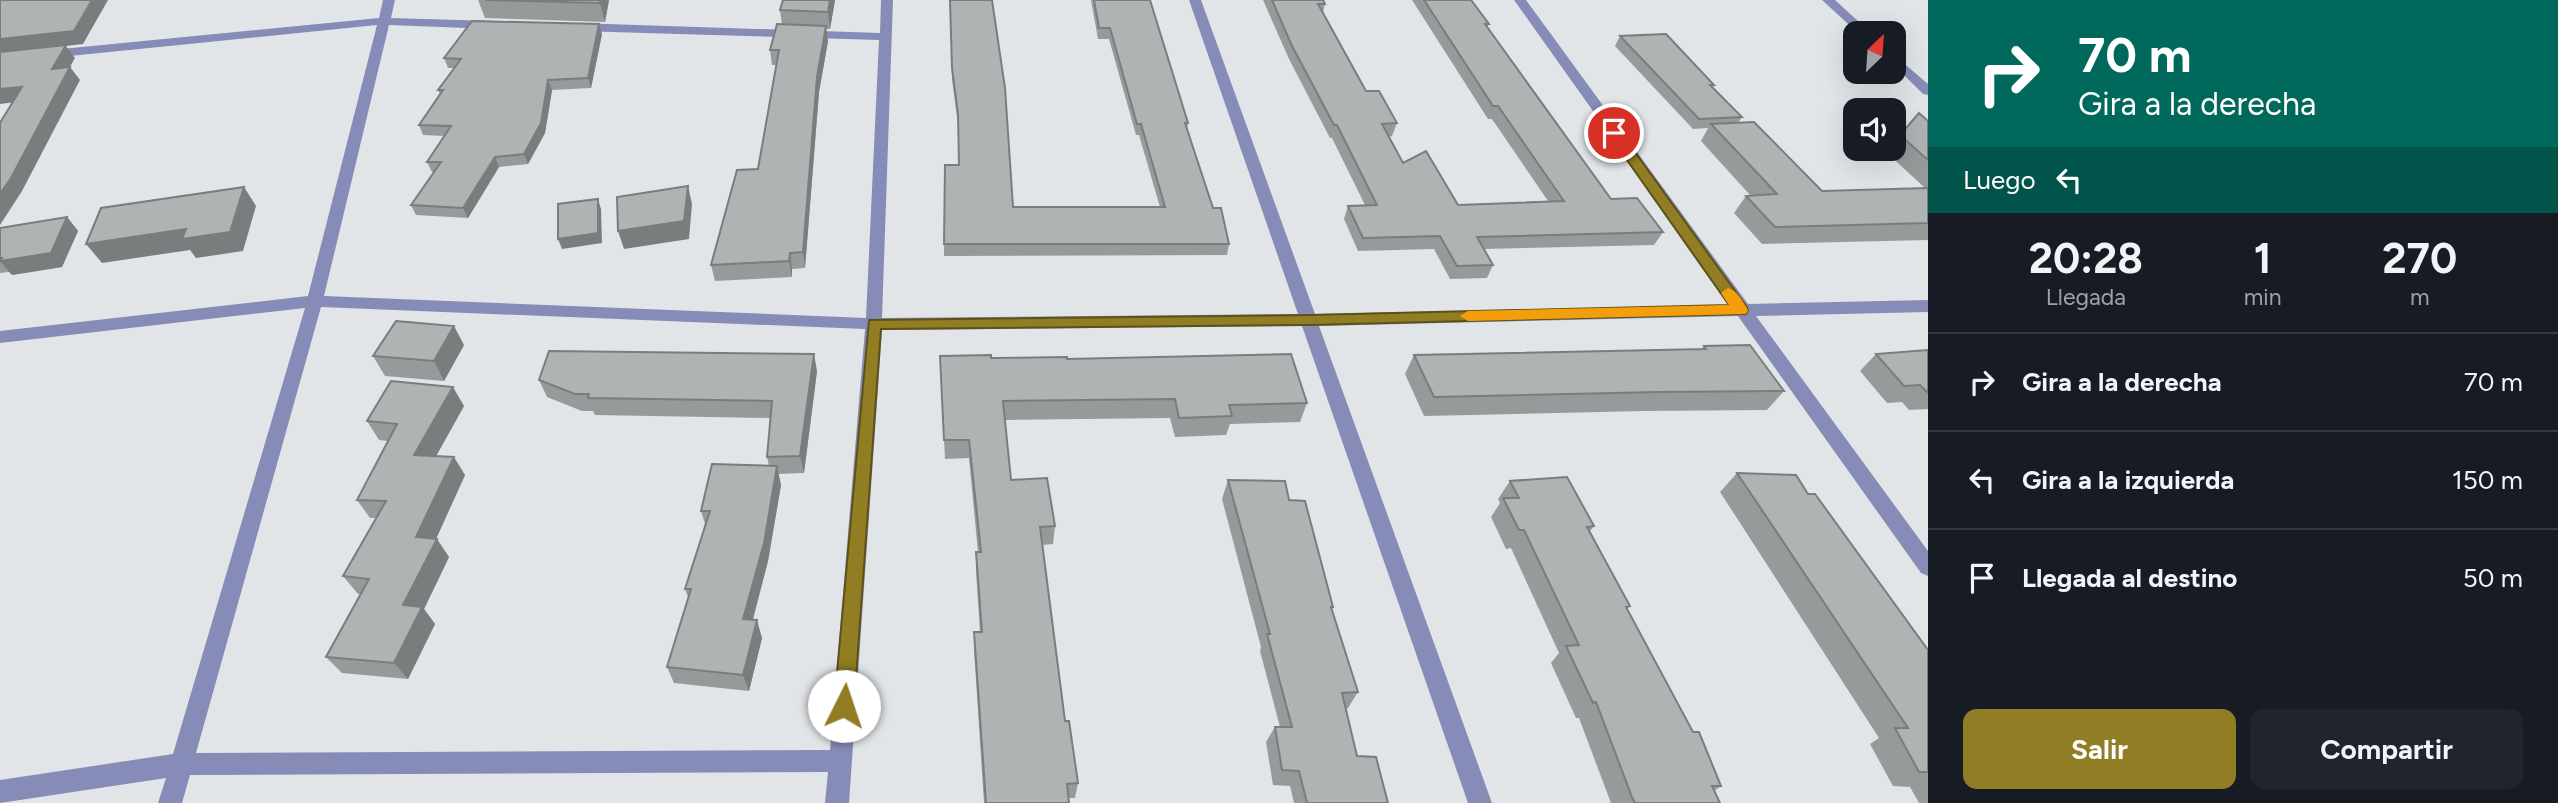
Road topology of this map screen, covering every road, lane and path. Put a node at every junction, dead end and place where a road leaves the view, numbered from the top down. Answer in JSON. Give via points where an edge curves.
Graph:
{"nodes":[{"id":1,"x":389,"y":0,"type":"edge"},
{"id":2,"x":887,"y":0,"type":"edge"},
{"id":3,"x":1195,"y":0,"type":"edge"},
{"id":4,"x":1520,"y":0,"type":"edge"},
{"id":5,"x":1828,"y":0,"type":"edge"},
{"id":6,"x":383,"y":21,"type":"junction"},
{"id":7,"x":1852,"y":21,"type":"edge"},
{"id":8,"x":508,"y":25,"type":"edge"},
{"id":9,"x":564,"y":27,"type":"edge"},
{"id":10,"x":885,"y":37,"type":"junction"},
{"id":11,"x":0,"y":59,"type":"edge"},
{"id":12,"x":1906,"y":70,"type":"edge"},
{"id":13,"x":1928,"y":90,"type":"edge"},
{"id":14,"x":315,"y":300,"type":"junction"},
{"id":15,"x":1928,"y":306,"type":"edge"},
{"id":16,"x":1740,"y":310,"type":"junction"},
{"id":17,"x":1310,"y":320,"type":"junction"},
{"id":18,"x":874,"y":324,"type":"junction"},
{"id":19,"x":0,"y":337,"type":"edge"},
{"id":20,"x":1928,"y":567,"type":"edge"},
{"id":21,"x":840,"y":761,"type":"junction"},
{"id":22,"x":181,"y":764,"type":"junction"},
{"id":23,"x":0,"y":792,"type":"edge"},
{"id":24,"x":170,"y":803,"type":"edge"},
{"id":25,"x":837,"y":803,"type":"edge"},
{"id":26,"x":1480,"y":803,"type":"edge"}],
"edges":[{"from":1,"to":6,"type":"street"},
{"from":2,"to":10,"type":"street"},
{"from":3,"to":17,"type":"street"},
{"from":4,"to":16,"type":"street"},
{"from":5,"to":7,"type":"street"},
{"from":6,"to":8,"type":"street"},
{"from":6,"to":11,"type":"street"},
{"from":6,"to":14,"type":"street"},
{"from":9,"to":10,"type":"street"},
{"from":10,"to":18,"type":"street"},
{"from":12,"to":13,"type":"street"},
{"from":14,"to":18,"type":"street"},
{"from":14,"to":19,"type":"street"},
{"from":14,"to":22,"type":"street"},
{"from":15,"to":16,"type":"street"},
{"from":16,"to":17,"type":"street"},
{"from":16,"to":20,"type":"street"},
{"from":17,"to":18,"type":"street"},
{"from":17,"to":26,"type":"street"},
{"from":18,"to":21,"type":"street"},
{"from":21,"to":22,"type":"street"},
{"from":21,"to":25,"type":"street"},
{"from":22,"to":23,"type":"street"},
{"from":22,"to":24,"type":"street"}]}
